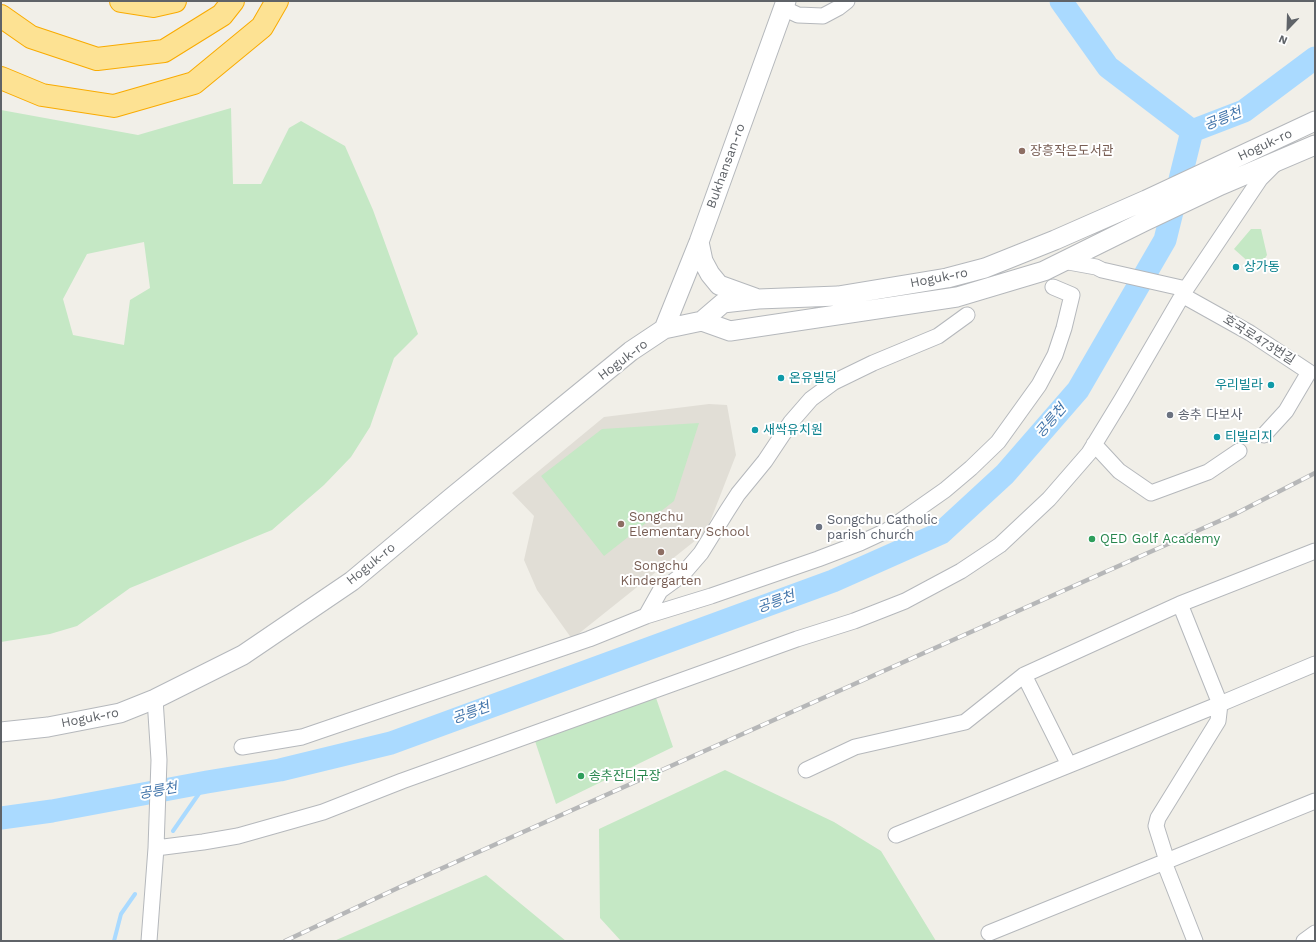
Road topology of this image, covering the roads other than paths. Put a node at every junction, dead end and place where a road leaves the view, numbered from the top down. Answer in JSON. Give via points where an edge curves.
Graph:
{"nodes":[{"id":1,"x":121,"y":1,"type":"edge"},
{"id":2,"x":175,"y":1,"type":"edge"},
{"id":3,"x":233,"y":1,"type":"edge"},
{"id":4,"x":277,"y":1,"type":"edge"},
{"id":5,"x":847,"y":1,"type":"edge"},
{"id":6,"x":785,"y":4,"type":"edge"},
{"id":7,"x":1,"y":16,"type":"edge"},
{"id":8,"x":1,"y":78,"type":"edge"},
{"id":9,"x":1315,"y":121,"type":"edge"},
{"id":10,"x":1315,"y":145,"type":"edge"},
{"id":11,"x":1278,"y":160,"type":"junction"},
{"id":12,"x":1218,"y":177,"type":"junction"},
{"id":13,"x":699,"y":242,"type":"junction"},
{"id":14,"x":1062,"y":261,"type":"junction"},
{"id":15,"x":1053,"y":287,"type":"dead end"},
{"id":16,"x":1184,"y":292,"type":"junction"},
{"id":17,"x":758,"y":299,"type":"junction"},
{"id":18,"x":967,"y":315,"type":"dead end"},
{"id":19,"x":702,"y":321,"type":"junction"},
{"id":20,"x":664,"y":329,"type":"junction"},
{"id":21,"x":1264,"y":435,"type":"dead end"},
{"id":22,"x":1094,"y":444,"type":"junction"},
{"id":23,"x":1239,"y":451,"type":"dead end"},
{"id":24,"x":1315,"y":551,"type":"edge"},
{"id":25,"x":1180,"y":604,"type":"junction"},
{"id":26,"x":646,"y":616,"type":"junction"},
{"id":27,"x":1315,"y":664,"type":"edge"},
{"id":28,"x":1024,"y":675,"type":"junction"},
{"id":29,"x":155,"y":699,"type":"junction"},
{"id":30,"x":1220,"y":704,"type":"junction"},
{"id":31,"x":1,"y":732,"type":"edge"},
{"id":32,"x":242,"y":747,"type":"dead end"},
{"id":33,"x":1069,"y":765,"type":"junction"},
{"id":34,"x":806,"y":770,"type":"dead end"},
{"id":35,"x":1315,"y":801,"type":"edge"},
{"id":36,"x":896,"y":835,"type":"dead end"},
{"id":37,"x":156,"y":848,"type":"junction"},
{"id":38,"x":1165,"y":862,"type":"junction"},
{"id":39,"x":989,"y":933,"type":"dead end"},
{"id":40,"x":1315,"y":933,"type":"edge"},
{"id":41,"x":149,"y":941,"type":"edge"},
{"id":42,"x":1195,"y":941,"type":"edge"},
{"id":43,"x":1304,"y":941,"type":"edge"}],
"edges":[{"from":1,"to":2,"type":"highway","via":[[152,6]]},
{"from":3,"to":7,"type":"highway","via":[[222,15],[164,51],[97,59],[32,37]]},
{"from":4,"to":8,"type":"highway","via":[[262,26],[194,83],[114,106],[42,95]]},
{"from":5,"to":6,"type":"street","via":[[823,16],[798,15]]},
{"from":6,"to":13,"type":"street","name":"Bukhansan-ro"},
{"from":9,"to":12,"type":"street","name":"Hoguk-ro"},
{"from":10,"to":11,"type":"street","name":"Hoguk-ro"},
{"from":11,"to":12,"type":"street","name":"Hoguk-ro"},
{"from":11,"to":16,"type":"street","via":[[1260,179]]},
{"from":12,"to":14,"type":"street","name":"Hoguk-ro","via":[[1145,221]]},
{"from":12,"to":17,"type":"street","name":"Hoguk-ro","via":[[1146,200],[985,268],[947,278],[838,296]]},
{"from":13,"to":17,"type":"street","via":[[703,261],[719,285]]},
{"from":13,"to":20,"type":"street","name":"Bukhansan-ro"},
{"from":14,"to":16,"type":"street","via":[[1096,267]]},
{"from":14,"to":19,"type":"street","name":"Hoguk-ro","via":[[1044,271],[957,297],[730,331]]},
{"from":15,"to":26,"type":"street","via":[[1072,295],[1055,355],[1039,385],[998,442],[949,486],[888,530],[860,543],[711,596]]},
{"from":16,"to":21,"type":"street","name":"호국로473번길","via":[[1309,372],[1286,411]]},
{"from":16,"to":22,"type":"street"},
{"from":17,"to":19,"type":"street","name":"Hoguk-ro","via":[[723,303]]},
{"from":18,"to":26,"type":"street","via":[[938,336],[834,382],[811,399],[738,494],[701,554],[682,575],[660,591]]},
{"from":19,"to":20,"type":"street","name":"Hoguk-ro"},
{"from":20,"to":29,"type":"street","name":"Hoguk-ro","via":[[631,351],[352,581],[243,655]]},
{"from":22,"to":23,"type":"street","via":[[1119,471],[1151,493],[1208,472]]},
{"from":22,"to":37,"type":"street","via":[[1049,499],[1000,545],[961,571],[905,601],[402,781],[323,812],[238,836]]},
{"from":24,"to":25,"type":"street"},
{"from":25,"to":28,"type":"street"},
{"from":25,"to":30,"type":"street"},
{"from":26,"to":32,"type":"street","via":[[589,639],[302,737]]},
{"from":27,"to":30,"type":"street"},
{"from":28,"to":33,"type":"street"},
{"from":28,"to":34,"type":"street","via":[[965,722],[855,747]]},
{"from":29,"to":31,"type":"street","name":"Hoguk-ro","via":[[120,713],[48,727]]},
{"from":29,"to":37,"type":"street","via":[[159,760]]},
{"from":30,"to":33,"type":"street"},
{"from":30,"to":38,"type":"street","via":[[1218,721],[1158,818],[1156,826]]},
{"from":33,"to":36,"type":"street"},
{"from":35,"to":38,"type":"street"},
{"from":37,"to":41,"type":"street"},
{"from":38,"to":39,"type":"street"},
{"from":38,"to":42,"type":"street"},
{"from":40,"to":43,"type":"street"}]}
